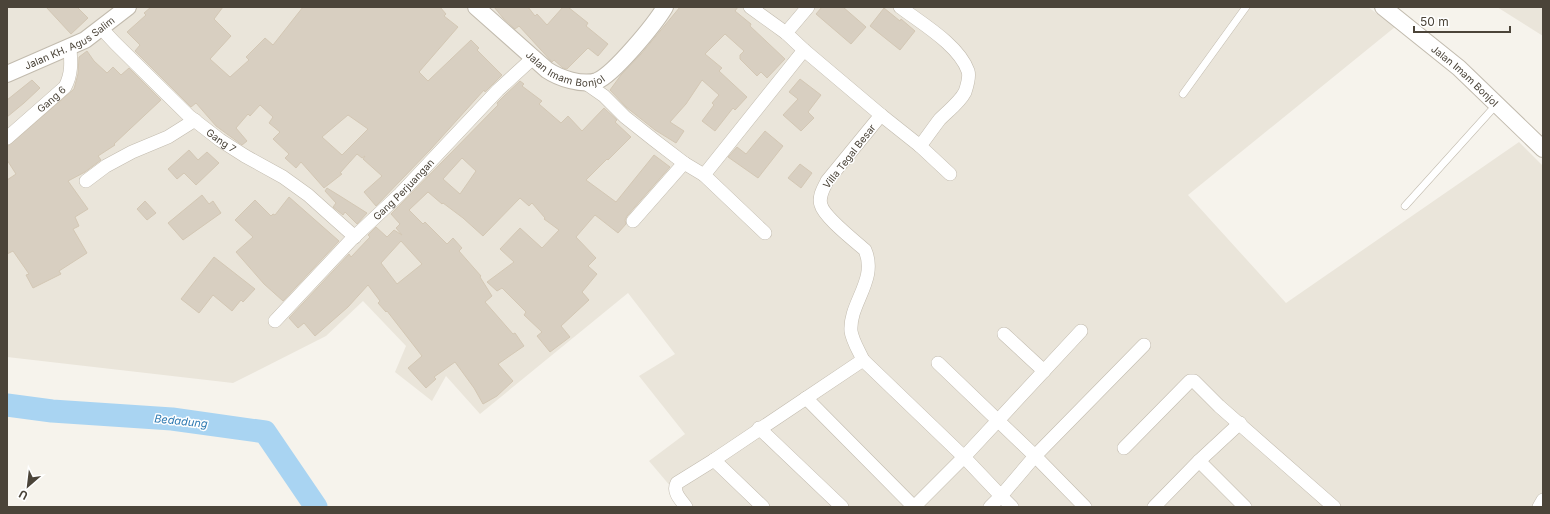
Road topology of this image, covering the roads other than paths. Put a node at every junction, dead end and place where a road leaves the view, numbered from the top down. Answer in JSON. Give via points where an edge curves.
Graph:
{"nodes":[{"id":1,"x":128,"y":7,"type":"edge"},
{"id":2,"x":476,"y":7,"type":"edge"},
{"id":3,"x":665,"y":7,"type":"edge"},
{"id":4,"x":750,"y":7,"type":"edge"},
{"id":5,"x":808,"y":7,"type":"edge"},
{"id":6,"x":900,"y":7,"type":"edge"},
{"id":7,"x":1246,"y":7,"type":"edge"},
{"id":8,"x":1383,"y":7,"type":"edge"},
{"id":9,"x":102,"y":28,"type":"junction"},
{"id":10,"x":786,"y":33,"type":"junction"},
{"id":11,"x":70,"y":48,"type":"junction"},
{"id":12,"x":804,"y":50,"type":"junction"},
{"id":13,"x":533,"y":58,"type":"junction"},
{"id":14,"x":7,"y":74,"type":"edge"},
{"id":15,"x":584,"y":82,"type":"junction"},
{"id":16,"x":1184,"y":94,"type":"dead end"},
{"id":17,"x":1497,"y":104,"type":"junction"},
{"id":18,"x":881,"y":115,"type":"junction"},
{"id":19,"x":194,"y":120,"type":"junction"},
{"id":20,"x":7,"y":138,"type":"edge"},
{"id":21,"x":920,"y":146,"type":"junction"},
{"id":22,"x":1543,"y":149,"type":"edge"},
{"id":23,"x":684,"y":163,"type":"junction"},
{"id":24,"x":704,"y":174,"type":"junction"},
{"id":25,"x":950,"y":174,"type":"dead end"},
{"id":26,"x":86,"y":181,"type":"dead end"},
{"id":27,"x":1405,"y":206,"type":"dead end"},
{"id":28,"x":633,"y":221,"type":"dead end"},
{"id":29,"x":765,"y":233,"type":"dead end"},
{"id":30,"x":355,"y":237,"type":"junction"},
{"id":31,"x":275,"y":321,"type":"dead end"},
{"id":32,"x":1081,"y":331,"type":"dead end"},
{"id":33,"x":1004,"y":334,"type":"dead end"},
{"id":34,"x":1144,"y":345,"type":"dead end"},
{"id":35,"x":863,"y":360,"type":"junction"},
{"id":36,"x":938,"y":363,"type":"dead end"},
{"id":37,"x":1044,"y":371,"type":"junction"},
{"id":38,"x":806,"y":398,"type":"junction"},
{"id":39,"x":998,"y":420,"type":"junction"},
{"id":40,"x":1240,"y":423,"type":"junction"},
{"id":41,"x":759,"y":428,"type":"junction"},
{"id":42,"x":1124,"y":448,"type":"dead end"},
{"id":43,"x":1035,"y":456,"type":"junction"},
{"id":44,"x":964,"y":457,"type":"junction"},
{"id":45,"x":714,"y":460,"type":"junction"},
{"id":46,"x":1199,"y":461,"type":"junction"},
{"id":47,"x":1001,"y":496,"type":"junction"},
{"id":48,"x":1543,"y":500,"type":"edge"},
{"id":49,"x":1159,"y":506,"type":"edge"},
{"id":50,"x":686,"y":507,"type":"edge"},
{"id":51,"x":763,"y":507,"type":"edge"},
{"id":52,"x":842,"y":507,"type":"edge"},
{"id":53,"x":914,"y":507,"type":"edge"},
{"id":54,"x":990,"y":507,"type":"edge"},
{"id":55,"x":1012,"y":507,"type":"edge"},
{"id":56,"x":1085,"y":507,"type":"edge"},
{"id":57,"x":1245,"y":507,"type":"edge"},
{"id":58,"x":1334,"y":507,"type":"edge"},
{"id":59,"x":1539,"y":507,"type":"edge"}],
"edges":[{"from":1,"to":9,"type":"street","name":"Jalan KH. Agus Salim"},
{"from":2,"to":13,"type":"street","name":"Jalan Imam Bonjol"},
{"from":3,"to":15,"type":"street","name":"Jalan Imam Bonjol","via":[[657,21],[606,76]]},
{"from":4,"to":10,"type":"street","name":"Villa Tegal Besar"},
{"from":5,"to":10,"type":"street"},
{"from":6,"to":21,"type":"street","via":[[940,36],[963,61],[969,72],[964,93]]},
{"from":7,"to":16,"type":"lane"},
{"from":8,"to":17,"type":"street","name":"Jalan Imam Bonjol","via":[[1459,68]]},
{"from":9,"to":11,"type":"street","name":"Jalan KH. Agus Salim"},
{"from":9,"to":19,"type":"street","name":"Gang 7"},
{"from":10,"to":12,"type":"street","name":"Villa Tegal Besar"},
{"from":11,"to":14,"type":"street","name":"Jalan KH. Agus Salim"},
{"from":11,"to":20,"type":"street","name":"Gang 6","via":[[70,78],[65,87]]},
{"from":12,"to":18,"type":"street","name":"Villa Tegal Besar"},
{"from":12,"to":24,"type":"street"},
{"from":13,"to":15,"type":"street","name":"Jalan Imam Bonjol","via":[[556,75]]},
{"from":13,"to":30,"type":"street","name":"Gang Perjuangan","via":[[498,90],[400,194]]},
{"from":15,"to":23,"type":"street"},
{"from":17,"to":22,"type":"street","name":"Jalan Imam Bonjol"},
{"from":17,"to":27,"type":"lane"},
{"from":18,"to":21,"type":"street"},
{"from":18,"to":35,"type":"street","name":"Villa Tegal Besar","via":[[827,181],[821,193],[820,204],[825,214],[865,250],[867,255],[868,272],[851,322],[851,333]]},
{"from":19,"to":26,"type":"street","via":[[168,137],[112,162]]},
{"from":19,"to":30,"type":"street","name":"Gang 7","via":[[245,156],[283,176]]},
{"from":21,"to":25,"type":"street"},
{"from":23,"to":24,"type":"street"},
{"from":23,"to":28,"type":"street"},
{"from":24,"to":29,"type":"street"},
{"from":30,"to":31,"type":"street","name":"Gang Perjuangan"},
{"from":32,"to":37,"type":"street"},
{"from":33,"to":37,"type":"street"},
{"from":34,"to":43,"type":"street"},
{"from":35,"to":38,"type":"street"},
{"from":35,"to":44,"type":"street"},
{"from":36,"to":39,"type":"street"},
{"from":37,"to":39,"type":"street"},
{"from":38,"to":41,"type":"street"},
{"from":38,"to":53,"type":"street"},
{"from":39,"to":43,"type":"street"},
{"from":39,"to":44,"type":"street"},
{"from":40,"to":42,"type":"street","via":[[1197,383],[1190,382]]},
{"from":40,"to":46,"type":"street"},
{"from":40,"to":58,"type":"street"},
{"from":41,"to":45,"type":"street"},
{"from":41,"to":52,"type":"street"},
{"from":43,"to":47,"type":"street"},
{"from":43,"to":56,"type":"street"},
{"from":44,"to":47,"type":"street"},
{"from":44,"to":53,"type":"street"},
{"from":45,"to":50,"type":"street","via":[[677,483],[674,489]]},
{"from":45,"to":51,"type":"street"},
{"from":46,"to":49,"type":"street"},
{"from":46,"to":57,"type":"street"},
{"from":47,"to":54,"type":"street"},
{"from":47,"to":55,"type":"street"},
{"from":48,"to":59,"type":"street"}]}
